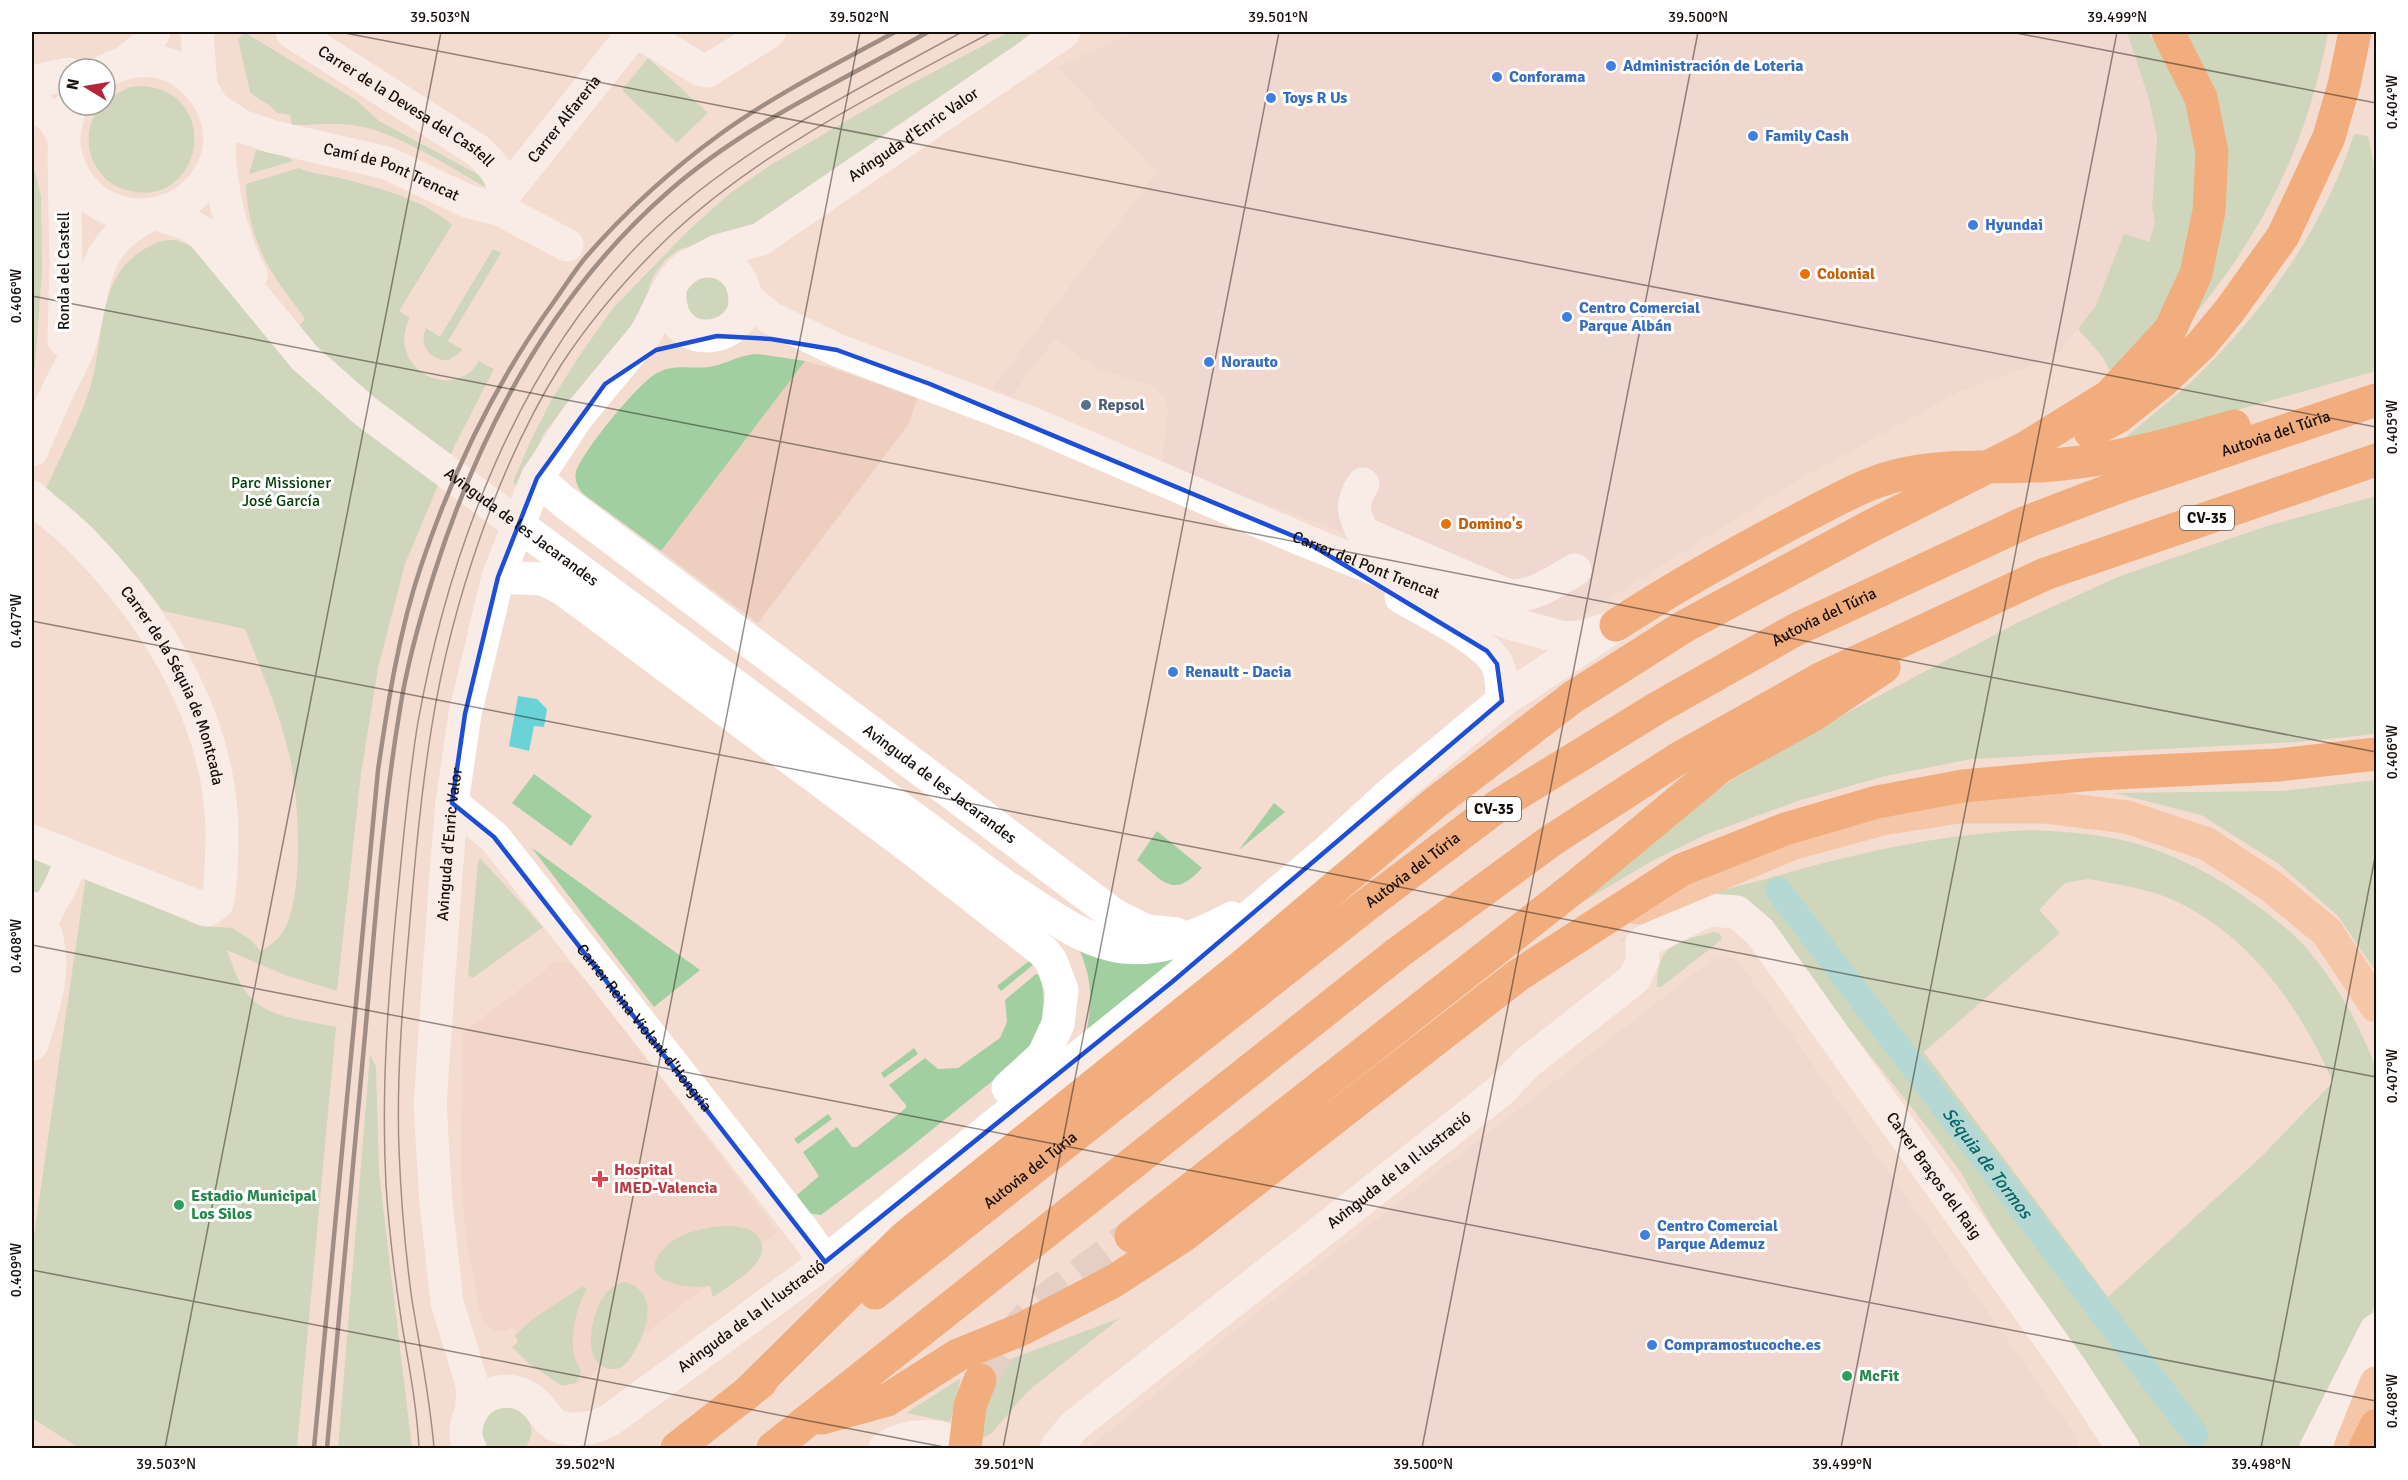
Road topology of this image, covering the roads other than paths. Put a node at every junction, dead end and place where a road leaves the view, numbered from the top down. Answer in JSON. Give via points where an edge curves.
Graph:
{"nodes":[{"id":1,"x":154,"y":32,"type":"edge"},
{"id":2,"x":197,"y":32,"type":"edge"},
{"id":3,"x":292,"y":32,"type":"edge"},
{"id":4,"x":636,"y":32,"type":"edge"},
{"id":5,"x":769,"y":32,"type":"edge"},
{"id":6,"x":1064,"y":32,"type":"edge"},
{"id":7,"x":2168,"y":32,"type":"edge"},
{"id":8,"x":2355,"y":32,"type":"edge"},
{"id":9,"x":117,"y":62,"type":"edge"},
{"id":10,"x":117,"y":65,"type":"edge"},
{"id":11,"x":57,"y":77,"type":"edge"},
{"id":12,"x":32,"y":82,"type":"edge"},
{"id":13,"x":207,"y":97,"type":"junction"},
{"id":14,"x":32,"y":103,"type":"edge"},
{"id":15,"x":69,"y":117,"type":"edge"},
{"id":16,"x":64,"y":142,"type":"junction"},
{"id":17,"x":219,"y":151,"type":"junction"},
{"id":18,"x":498,"y":201,"type":"junction"},
{"id":19,"x":153,"y":215,"type":"junction"},
{"id":20,"x":761,"y":239,"type":"junction"},
{"id":21,"x":567,"y":245,"type":"dead end"},
{"id":22,"x":696,"y":262,"type":"junction"},
{"id":23,"x":670,"y":289,"type":"junction"},
{"id":24,"x":745,"y":293,"type":"junction"},
{"id":25,"x":278,"y":327,"type":"junction"},
{"id":26,"x":711,"y":336,"type":"junction"},
{"id":27,"x":837,"y":350,"type":"junction"},
{"id":28,"x":605,"y":384,"type":"junction"},
{"id":29,"x":56,"y":394,"type":"junction"},
{"id":30,"x":2365,"y":404,"type":"edge"},
{"id":31,"x":32,"y":450,"type":"edge"},
{"id":32,"x":2373,"y":461,"type":"edge"},
{"id":33,"x":537,"y":478,"type":"junction"},
{"id":34,"x":1364,"y":484,"type":"dead end"},
{"id":35,"x":1937,"y":494,"type":"junction"},
{"id":36,"x":32,"y":497,"type":"edge"},
{"id":37,"x":1303,"y":540,"type":"junction"},
{"id":38,"x":1575,"y":570,"type":"dead end"},
{"id":39,"x":498,"y":577,"type":"junction"},
{"id":40,"x":1970,"y":609,"type":"junction"},
{"id":41,"x":1616,"y":625,"type":"junction"},
{"id":42,"x":1502,"y":701,"type":"junction"},
{"id":43,"x":2376,"y":753,"type":"edge"},
{"id":44,"x":452,"y":803,"type":"junction"},
{"id":45,"x":32,"y":842,"type":"edge"},
{"id":46,"x":64,"y":853,"type":"junction"},
{"id":47,"x":1316,"y":861,"type":"junction"},
{"id":48,"x":1006,"y":887,"type":"junction"},
{"id":49,"x":1737,"y":912,"type":"joint"},
{"id":50,"x":37,"y":915,"type":"edge"},
{"id":51,"x":1592,"y":927,"type":"junction"},
{"id":52,"x":1193,"y":936,"type":"junction"},
{"id":53,"x":2376,"y":1006,"type":"edge"},
{"id":54,"x":1058,"y":1024,"type":"joint"},
{"id":55,"x":32,"y":1044,"type":"edge"},
{"id":56,"x":992,"y":1126,"type":"junction"},
{"id":57,"x":942,"y":1167,"type":"junction"},
{"id":58,"x":1131,"y":1236,"type":"tunnel mouth"},
{"id":59,"x":825,"y":1262,"type":"junction"},
{"id":60,"x":2376,"y":1330,"type":"edge"},
{"id":61,"x":457,"y":1336,"type":"junction"},
{"id":62,"x":980,"y":1380,"type":"tunnel mouth"},
{"id":63,"x":2376,"y":1383,"type":"edge"},
{"id":64,"x":498,"y":1392,"type":"junction"},
{"id":65,"x":744,"y":1396,"type":"junction"},
{"id":66,"x":471,"y":1412,"type":"junction"},
{"id":67,"x":806,"y":1423,"type":"junction"},
{"id":68,"x":2376,"y":1426,"type":"edge"},
{"id":69,"x":546,"y":1434,"type":"edge"},
{"id":70,"x":470,"y":1449,"type":"edge"},
{"id":71,"x":677,"y":1449,"type":"edge"},
{"id":72,"x":773,"y":1449,"type":"edge"},
{"id":73,"x":885,"y":1449,"type":"edge"},
{"id":74,"x":963,"y":1449,"type":"edge"},
{"id":75,"x":1056,"y":1449,"type":"edge"},
{"id":76,"x":2123,"y":1449,"type":"edge"},
{"id":77,"x":2316,"y":1449,"type":"edge"},
{"id":78,"x":2350,"y":1449,"type":"edge"},
{"id":79,"x":2365,"y":1449,"type":"edge"}],
"edges":[{"from":1,"to":9,"type":"street","via":[[145,46]]},
{"from":2,"to":13,"type":"street","name":"Avinguda de les Jacarandes"},
{"from":3,"to":18,"type":"street","name":"Carrer de la Devesa del Castell","via":[[477,150],[501,177]]},
{"from":4,"to":5,"type":"street","via":[[707,71]]},
{"from":4,"to":18,"type":"street","name":"Carrer Alfareria"},
{"from":6,"to":20,"type":"street","name":"Avinguda d'Enric Valor"},
{"from":7,"to":35,"type":"highway","via":[[2201,98],[2212,152],[2210,211],[2196,274],[2170,330],[2109,396],[2025,448]]},
{"from":8,"to":35,"type":"highway","via":[[2329,137],[2283,236],[2201,345],[2163,381],[2109,422],[2035,463]]},
{"from":10,"to":13,"type":"street","name":"Camí de Pont Trencat","via":[[149,60],[164,63],[184,72]]},
{"from":11,"to":12,"type":"street"},
{"from":13,"to":17,"type":"street","name":"Avinguda de les Jacarandes","via":[[218,122]]},
{"from":13,"to":18,"type":"street","name":"Camí de Pont Trencat","via":[[228,119],[256,131],[387,163],[467,201]]},
{"from":14,"to":16,"type":"street","via":[[54,119]]},
{"from":15,"to":16,"type":"street","name":"Ronda del Castell"},
{"from":16,"to":19,"type":"street","name":"Avinguda de les Jacarandes","via":[[69,167],[94,200],[113,211]]},
{"from":16,"to":29,"type":"street","name":"Ronda del Castell","via":[[66,327]]},
{"from":17,"to":19,"type":"street","name":"Ronda del Castell","via":[[207,180],[193,197],[175,209]]},
{"from":17,"to":25,"type":"street","name":"Avinguda de les Jacarandes","via":[[222,187],[239,250]]},
{"from":18,"to":21,"type":"street","name":"Camí de Pont Trencat"},
{"from":19,"to":25,"type":"street","name":"Avinguda de les Jacarandes","via":[[188,224],[201,232]]},
{"from":19,"to":29,"type":"street","name":"Ronda del Castell","via":[[133,223],[106,251],[95,274],[79,346]]},
{"from":20,"to":22,"type":"street","name":"Avinguda d'Enric Valor","via":[[717,251]]},
{"from":20,"to":24,"type":"street"},
{"from":22,"to":23,"type":"street","via":[[684,267]]},
{"from":22,"to":24,"type":"street","via":[[722,263],[740,278]]},
{"from":23,"to":26,"type":"street","via":[[669,302],[677,322],[685,330]]},
{"from":23,"to":28,"type":"street","name":"Avinguda d'Enric Valor","via":[[653,323]]},
{"from":24,"to":26,"type":"street","via":[[736,324]]},
{"from":24,"to":27,"type":"street","via":[[771,318]]},
{"from":25,"to":48,"type":"street","name":"Avinguda de les Jacarandes","via":[[305,358],[365,411]]},
{"from":26,"to":27,"type":"street","via":[[771,339]]},
{"from":26,"to":28,"type":"street","name":"Avinguda d'Enric Valor","via":[[656,350]]},
{"from":27,"to":37,"type":"street","via":[[1031,423]]},
{"from":28,"to":33,"type":"street","name":"Avinguda d'Enric Valor"},
{"from":29,"to":31,"type":"street","name":"Ronda del Castell"},
{"from":30,"to":41,"type":"highway","via":[[2290,413],[2123,456],[1894,476],[1846,495],[1674,588]]},
{"from":30,"to":65,"type":"highway","name":"Autovia del Túria","number":"CV-35","via":[[2024,523],[1795,630],[1499,805]]},
{"from":32,"to":40,"type":"highway","number":"CV-35","via":[[2045,574]]},
{"from":33,"to":39,"type":"street","name":"Avinguda d'Enric Valor"},
{"from":33,"to":52,"type":"street","name":"Avinguda de les Jacarandes","via":[[1114,915],[1147,931]]},
{"from":34,"to":38,"type":"street","via":[[1354,498],[1354,516],[1363,533],[1494,590],[1512,596],[1527,593]]},
{"from":35,"to":65,"type":"highway","via":[[1685,626],[1573,697],[1436,802],[1241,967],[905,1237]]},
{"from":36,"to":46,"type":"street","name":"Carrer de la Séquia de Montcada","via":[[79,538],[164,642],[199,718],[214,764],[222,820],[219,897],[213,908],[207,910]]},
{"from":37,"to":41,"type":"street","name":"Carrer del Pont Trencat","via":[[1535,631],[1580,638]]},
{"from":37,"to":42,"type":"street","name":"Carrer del Pont Trencat","via":[[1461,632],[1486,651],[1497,664]]},
{"from":39,"to":44,"type":"street","name":"Avinguda d'Enric Valor","via":[[465,714]]},
{"from":39,"to":54,"type":"street","name":"Avinguda de les Jacarandes","via":[[543,579],[563,589],[1044,952],[1062,990]]},
{"from":40,"to":58,"type":"highway","via":[[1814,715],[1721,766],[1580,883]]},
{"from":40,"to":67,"type":"highway","number":"CV-35","via":[[1822,678],[1676,760],[1552,840],[1399,952]]},
{"from":41,"to":42,"type":"street","name":"Avinguda de la Il·lustració"},
{"from":42,"to":47,"type":"street","name":"Avinguda de la Il·lustració"},
{"from":43,"to":51,"type":"highway","via":[[2279,765],[2094,774],[1963,786],[1877,802],[1785,830],[1682,870]]},
{"from":44,"to":59,"type":"street","name":"Carrer Reina Violant d'Hongría","via":[[494,837]]},
{"from":44,"to":61,"type":"street","name":"Avinguda d'Enric Valor","via":[[430,1104],[441,1257],[447,1302]]},
{"from":45,"to":46,"type":"street"},
{"from":46,"to":50,"type":"street","via":[[68,858],[67,872],[46,908]]},
{"from":47,"to":52,"type":"street","name":"Avinguda de la Il·lustració","via":[[1260,903]]},
{"from":47,"to":56,"type":"street","name":"Avinguda de la Il·lustració"},
{"from":48,"to":52,"type":"street","name":"Avinguda de les Jacarandes","via":[[1110,945],[1141,948]]},
{"from":48,"to":56,"type":"street","name":"Avinguda de les Jacarandes","via":[[1066,954],[1077,991],[1075,1017],[1056,1062]]},
{"from":49,"to":75,"type":"street","name":"Avinguda de la Il·lustració","via":[[1708,910],[1642,943],[1643,960],[1634,979],[1528,1062],[1500,1091],[1074,1426]]},
{"from":49,"to":76,"type":"street","name":"Carrer Braços del Raig","via":[[1760,932],[2070,1367]]},
{"from":50,"to":55,"type":"street","via":[[50,957],[50,975]]},
{"from":51,"to":53,"type":"main road","via":[[1794,843],[1882,819],[1959,807],[2046,807],[2127,817],[2207,844],[2271,886],[2327,932]]},
{"from":51,"to":67,"type":"highway","via":[[1517,976],[1183,1236],[1114,1281],[1022,1329],[958,1355],[887,1400]]},
{"from":54,"to":57,"type":"street","name":"Avinguda de la Il·lustració","via":[[1043,1056],[969,1123]]},
{"from":56,"to":57,"type":"street","name":"Avinguda de la Il·lustració"},
{"from":57,"to":59,"type":"street","name":"Avinguda de la Il·lustració"},
{"from":59,"to":69,"type":"street","name":"Avinguda de la Il·lustració","via":[[610,1420],[599,1426],[562,1428]]},
{"from":60,"to":77,"type":"street"},
{"from":61,"to":64,"type":"street","name":"Avinguda d'Enric Valor"},
{"from":61,"to":66,"type":"street","name":"Avinguda d'Enric Valor","via":[[471,1381]]},
{"from":62,"to":74,"type":"highway","via":[[970,1406]]},
{"from":63,"to":78,"type":"main road"},
{"from":64,"to":66,"type":"street","via":[[480,1400]]},
{"from":64,"to":69,"type":"street","via":[[512,1391],[536,1403]]},
{"from":65,"to":71,"type":"highway","name":"Autovia del Túria","number":"CV-35"},
{"from":66,"to":70,"type":"street","name":"Avinguda d'Enric Valor","via":[[466,1431]]},
{"from":67,"to":72,"type":"highway","number":"CV-35"},
{"from":68,"to":79,"type":"highway"},
{"from":73,"to":74,"type":"street","via":[[911,1437],[929,1437]]}]}
